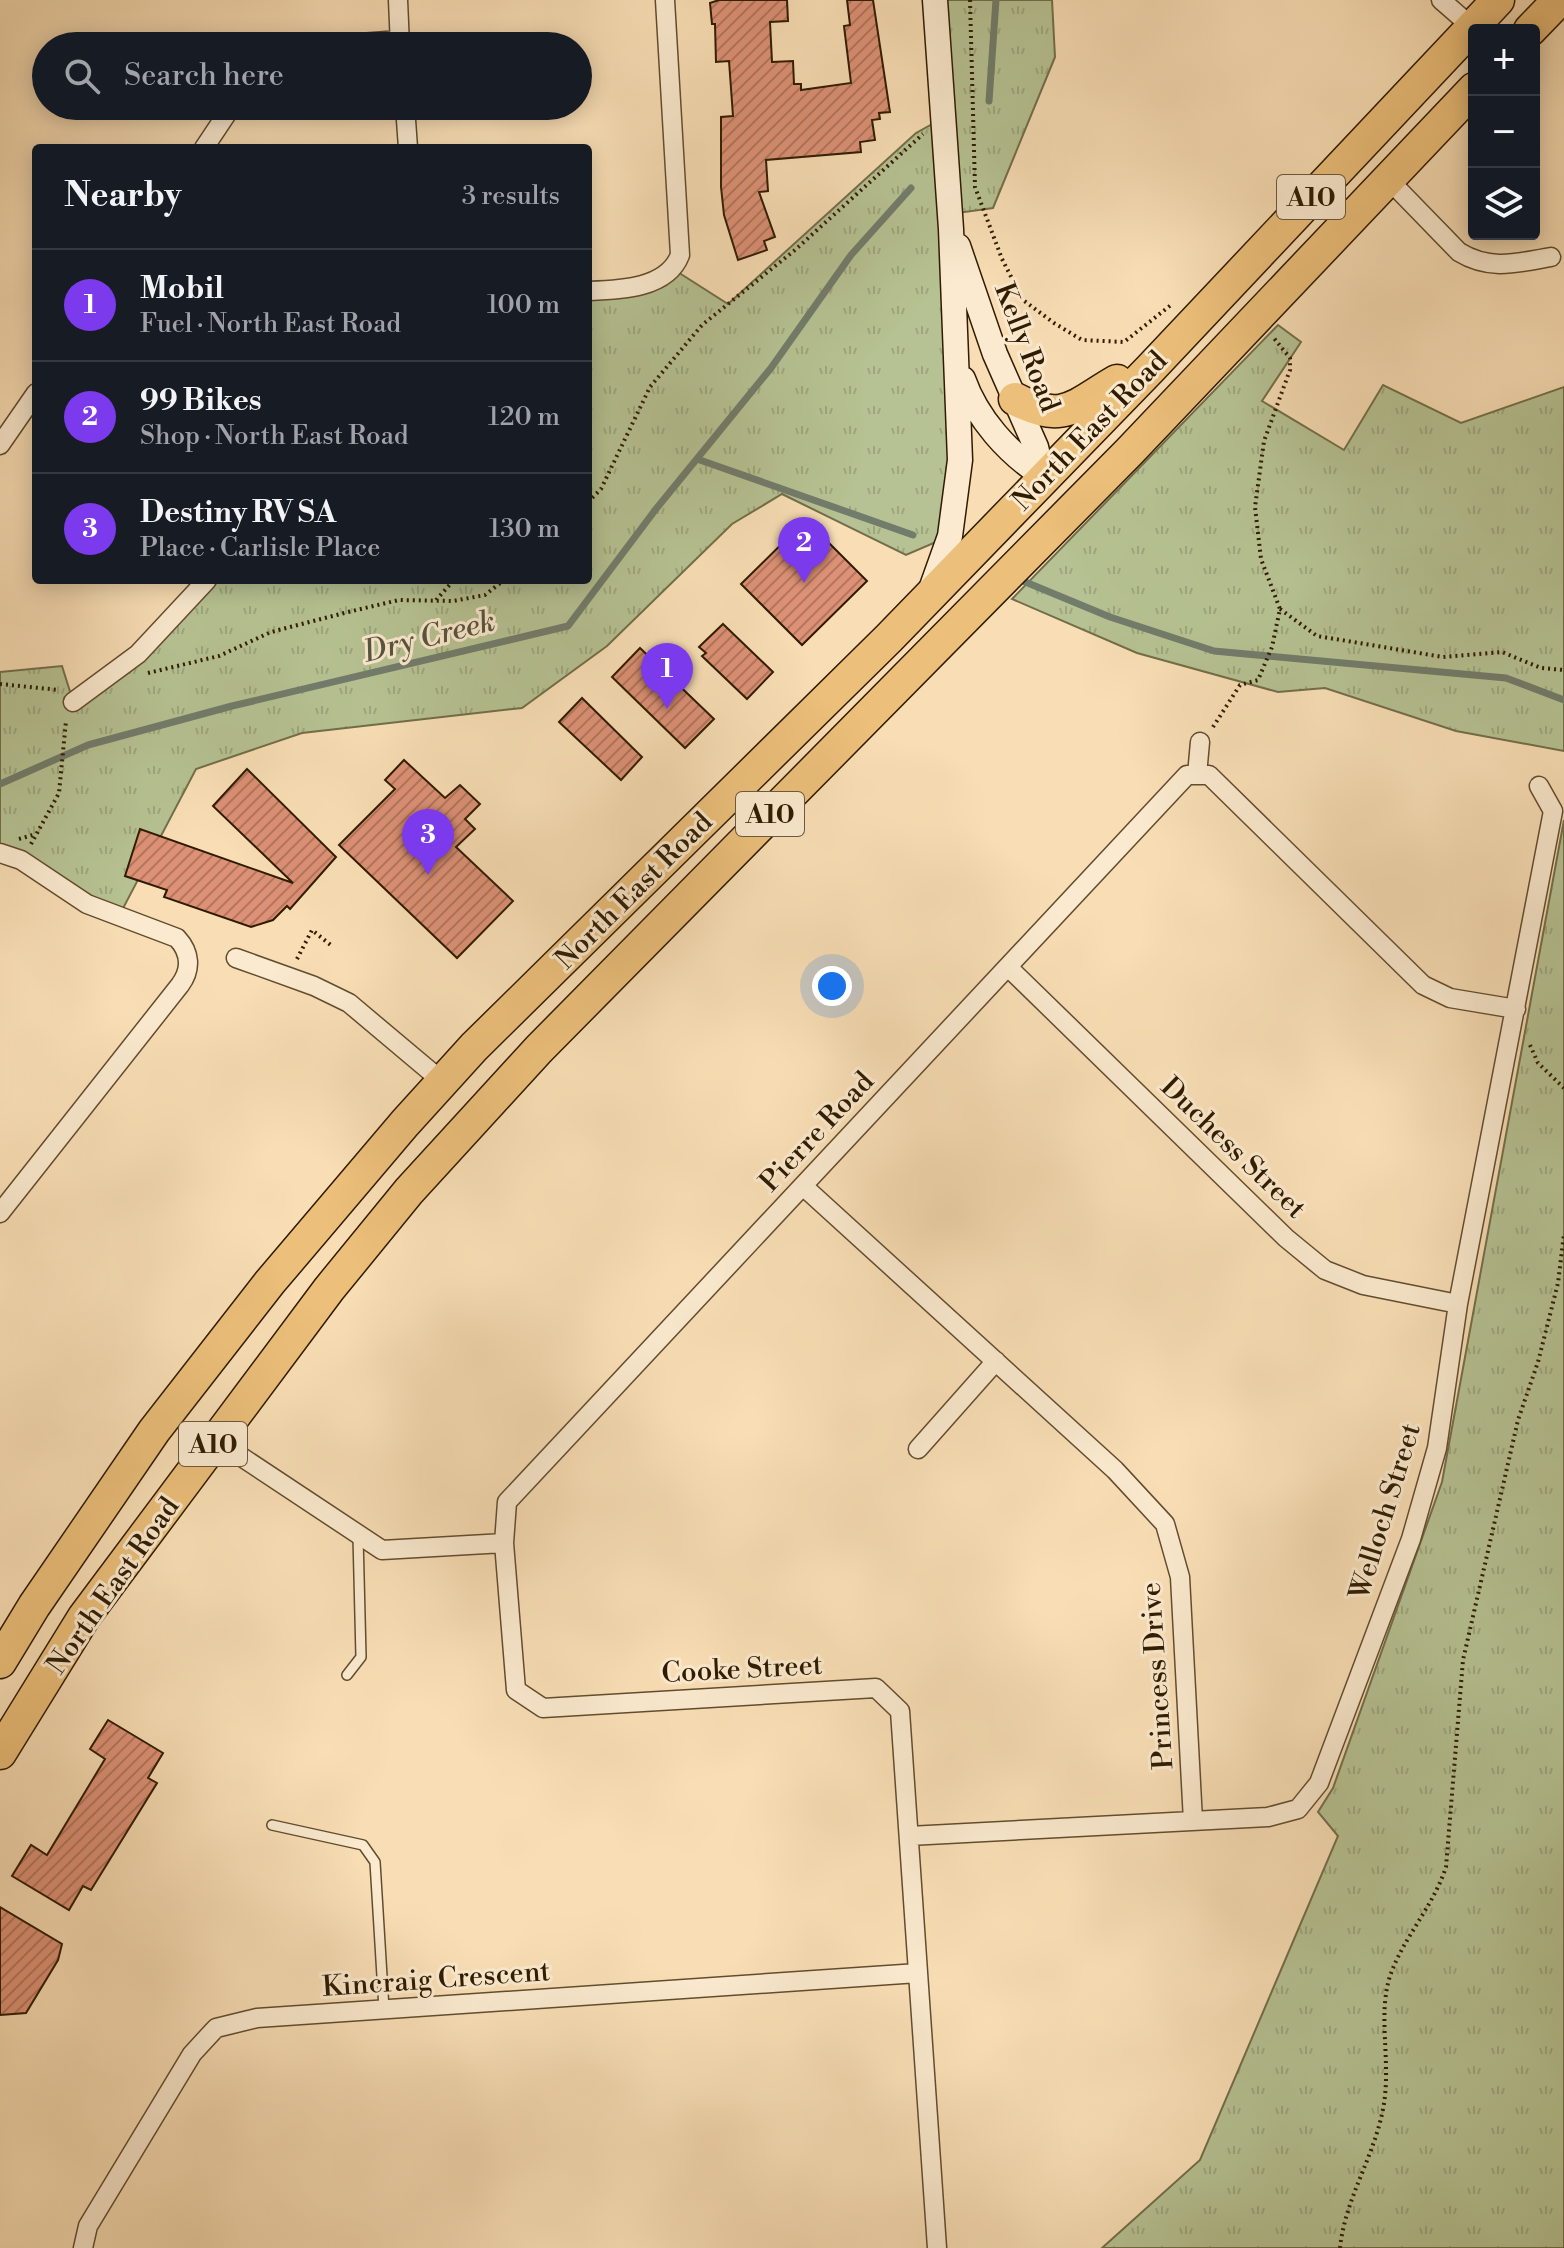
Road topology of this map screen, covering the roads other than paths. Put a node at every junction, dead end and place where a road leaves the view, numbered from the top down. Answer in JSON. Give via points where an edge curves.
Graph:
{"nodes":[{"id":1,"x":398,"y":0,"type":"edge"},
{"id":2,"x":665,"y":0,"type":"edge"},
{"id":3,"x":935,"y":0,"type":"edge"},
{"id":4,"x":1441,"y":0,"type":"edge"},
{"id":5,"x":1498,"y":0,"type":"edge"},
{"id":6,"x":1559,"y":0,"type":"edge"},
{"id":7,"x":1468,"y":24,"type":"edge"},
{"id":8,"x":1482,"y":24,"type":"edge"},
{"id":9,"x":1533,"y":24,"type":"edge"},
{"id":10,"x":399,"y":32,"type":"edge"},
{"id":11,"x":1468,"y":41,"type":"edge"},
{"id":12,"x":1468,"y":96,"type":"edge"},
{"id":13,"x":223,"y":120,"type":"edge"},
{"id":14,"x":406,"y":120,"type":"edge"},
{"id":15,"x":207,"y":144,"type":"edge"},
{"id":16,"x":408,"y":144,"type":"edge"},
{"id":17,"x":1388,"y":179,"type":"junction"},
{"id":18,"x":951,"y":229,"type":"junction"},
{"id":19,"x":1551,"y":257,"type":"dead end"},
{"id":20,"x":592,"y":290,"type":"edge"},
{"id":21,"x":955,"y":353,"type":"junction"},
{"id":22,"x":1151,"y":368,"type":"junction"},
{"id":23,"x":32,"y":399,"type":"edge"},
{"id":24,"x":1015,"y":399,"type":"junction"},
{"id":25,"x":0,"y":445,"type":"edge"},
{"id":26,"x":1129,"y":452,"type":"junction"},
{"id":27,"x":1043,"y":476,"type":"junction"},
{"id":28,"x":1030,"y":551,"type":"junction"},
{"id":29,"x":203,"y":584,"type":"edge"},
{"id":30,"x":930,"y":592,"type":"junction"},
{"id":31,"x":75,"y":703,"type":"road end"},
{"id":32,"x":1200,"y":742,"type":"road end"},
{"id":33,"x":1197,"y":775,"type":"junction"},
{"id":34,"x":1539,"y":786,"type":"dead end"},
{"id":35,"x":0,"y":853,"type":"edge"},
{"id":36,"x":236,"y":958,"type":"dead end"},
{"id":37,"x":1008,"y":967,"type":"junction"},
{"id":38,"x":1516,"y":1009,"type":"junction"},
{"id":39,"x":512,"y":1079,"type":"junction"},
{"id":40,"x":443,"y":1082,"type":"junction"},
{"id":41,"x":447,"y":1149,"type":"junction"},
{"id":42,"x":803,"y":1186,"type":"junction"},
{"id":43,"x":0,"y":1213,"type":"edge"},
{"id":44,"x":1458,"y":1304,"type":"junction"},
{"id":45,"x":996,"y":1361,"type":"junction"},
{"id":46,"x":216,"y":1440,"type":"junction"},
{"id":47,"x":918,"y":1449,"type":"dead end"},
{"id":48,"x":358,"y":1536,"type":"junction"},
{"id":49,"x":504,"y":1543,"type":"junction"},
{"id":50,"x":0,"y":1662,"type":"edge"},
{"id":51,"x":347,"y":1675,"type":"dead end"},
{"id":52,"x":0,"y":1753,"type":"edge"},
{"id":53,"x":1193,"y":1821,"type":"junction"},
{"id":54,"x":272,"y":1825,"type":"dead end"},
{"id":55,"x":909,"y":1836,"type":"junction"},
{"id":56,"x":918,"y":1973,"type":"junction"},
{"id":57,"x":384,"y":2009,"type":"junction"},
{"id":58,"x":83,"y":2248,"type":"edge"},
{"id":59,"x":937,"y":2248,"type":"edge"}],
"edges":[{"from":1,"to":10,"type":"street"},
{"from":2,"to":20,"type":"street","via":[[680,255],[673,269],[647,283]]},
{"from":3,"to":18,"type":"street","name":"Kelly Road"},
{"from":4,"to":7,"type":"street"},
{"from":5,"to":8,"type":"highway","name":"North East Road","number":"A10"},
{"from":6,"to":9,"type":"highway"},
{"from":11,"to":22,"type":"highway","name":"North East Road","number":"A10"},
{"from":12,"to":17,"type":"highway","name":"North East Road","number":"A10"},
{"from":13,"to":15,"type":"street"},
{"from":14,"to":16,"type":"street"},
{"from":17,"to":19,"type":"street","via":[[1473,261],[1506,266]]},
{"from":17,"to":26,"type":"highway","name":"North East Road","number":"A10"},
{"from":18,"to":21,"type":"street","name":"Kelly Road"},
{"from":18,"to":24,"type":"street","name":"Kelly Road"},
{"from":21,"to":27,"type":"street","name":"Kelly Road","via":[[973,402],[989,426]]},
{"from":21,"to":30,"type":"street","name":"Kelly Road","via":[[959,490]]},
{"from":22,"to":24,"type":"highway","via":[[1122,378],[1068,411],[1035,410]]},
{"from":22,"to":27,"type":"highway","name":"North East Road","number":"A10"},
{"from":23,"to":25,"type":"street"},
{"from":24,"to":27,"type":"street","name":"Kelly Road"},
{"from":26,"to":27,"type":"highway","via":[[1075,474]]},
{"from":26,"to":28,"type":"highway","name":"North East Road","number":"A10"},
{"from":27,"to":28,"type":"highway"},
{"from":27,"to":30,"type":"highway","name":"North East Road","number":"A10"},
{"from":28,"to":39,"type":"highway","name":"North East Road","number":"A10"},
{"from":29,"to":31,"type":"street","via":[[138,654]]},
{"from":30,"to":40,"type":"highway","name":"North East Road","number":"A10"},
{"from":32,"to":33,"type":"street"},
{"from":33,"to":37,"type":"street","name":"Pierre Road","via":[[1187,775]]},
{"from":33,"to":38,"type":"street","via":[[1209,775],[1423,985],[1450,998]]},
{"from":34,"to":38,"type":"street","name":"Welloch Street","via":[[1553,811]]},
{"from":35,"to":43,"type":"street","via":[[21,860],[87,904],[177,938],[189,964],[180,985]]},
{"from":36,"to":40,"type":"street","via":[[349,1003]]},
{"from":37,"to":42,"type":"street","name":"Pierre Road"},
{"from":37,"to":44,"type":"street","name":"Duchess Street","via":[[1325,1270],[1363,1285]]},
{"from":38,"to":44,"type":"street","name":"Welloch Street"},
{"from":39,"to":40,"type":"highway","via":[[475,1088]]},
{"from":39,"to":41,"type":"highway","name":"North East Road","number":"A10"},
{"from":40,"to":41,"type":"highway","via":[[451,1115]]},
{"from":40,"to":50,"type":"highway","name":"North East Road","number":"A10","via":[[270,1282],[154,1431]]},
{"from":41,"to":46,"type":"highway","name":"North East Road","number":"A10","via":[[329,1289]]},
{"from":42,"to":45,"type":"street","name":"Princess Drive"},
{"from":42,"to":49,"type":"street","name":"Pierre Road","via":[[507,1502]]},
{"from":44,"to":53,"type":"street","name":"Welloch Street","via":[[1437,1448],[1411,1539],[1319,1783],[1298,1809],[1268,1817]]},
{"from":45,"to":47,"type":"street"},
{"from":45,"to":53,"type":"street","name":"Princess Drive","via":[[1115,1470],[1165,1524],[1180,1577]]},
{"from":46,"to":48,"type":"street"},
{"from":46,"to":52,"type":"highway","name":"North East Road","number":"A10","via":[[84,1617]]},
{"from":48,"to":49,"type":"street","via":[[382,1550]]},
{"from":48,"to":51,"type":"lane","via":[[361,1657]]},
{"from":49,"to":55,"type":"street","name":"Cooke Street","via":[[516,1690],[543,1708],[876,1688],[900,1711]]},
{"from":53,"to":55,"type":"street","name":"Welloch Street"},
{"from":54,"to":57,"type":"lane","via":[[363,1845],[375,1862]]},
{"from":55,"to":56,"type":"street","name":"Cooke Street"},
{"from":56,"to":57,"type":"street","name":"Kincraig Crescent"},
{"from":56,"to":59,"type":"street","name":"Cooke Street"},
{"from":57,"to":58,"type":"street","name":"Kincraig Crescent","via":[[257,2018],[216,2028],[192,2054],[112,2186],[88,2226]]}]}
